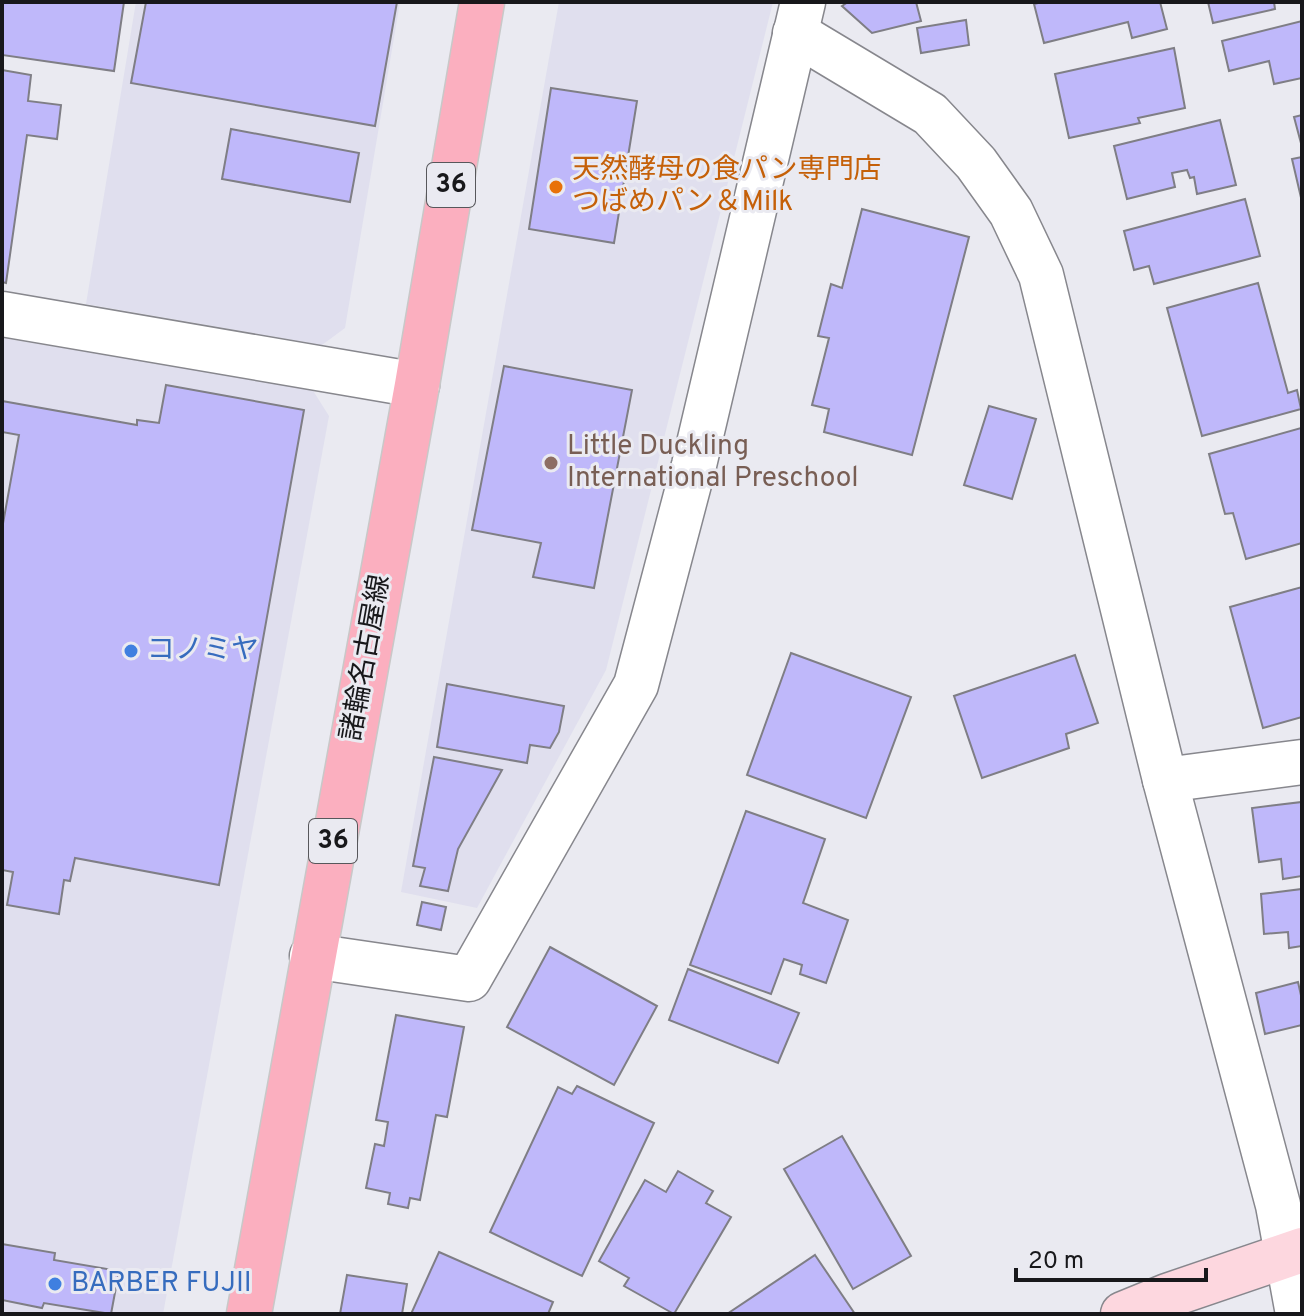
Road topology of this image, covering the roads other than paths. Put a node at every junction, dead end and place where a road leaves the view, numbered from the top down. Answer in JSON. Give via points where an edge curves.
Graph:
{"nodes":[{"id":1,"x":482,"y":2,"type":"edge"},
{"id":2,"x":799,"y":18,"type":"edge"},
{"id":3,"x":2,"y":314,"type":"edge"},
{"id":4,"x":417,"y":385,"type":"junction"},
{"id":5,"x":1302,"y":762,"type":"edge"},
{"id":6,"x":1165,"y":780,"type":"junction"},
{"id":7,"x":312,"y":956,"type":"junction"},
{"id":8,"x":1295,"y":1252,"type":"edge"},
{"id":9,"x":249,"y":1314,"type":"edge"},
{"id":10,"x":1123,"y":1314,"type":"edge"},
{"id":11,"x":1298,"y":1314,"type":"edge"}],
"edges":[{"from":1,"to":4,"type":"main road","name":"諸輪名古屋線","number":"36"},
{"from":2,"to":6,"type":"street","via":[[930,114],[976,163],[1011,212],[1041,275]]},
{"from":2,"to":7,"type":"street","via":[[698,449],[636,685],[469,979]]},
{"from":3,"to":4,"type":"street"},
{"from":4,"to":7,"type":"main road","name":"諸輪名古屋線","number":"36"},
{"from":5,"to":6,"type":"street"},
{"from":6,"to":8,"type":"street"},
{"from":7,"to":9,"type":"main road","name":"諸輪名古屋線","number":"36"},
{"from":8,"to":10,"type":"street"},
{"from":8,"to":11,"type":"street"}]}
